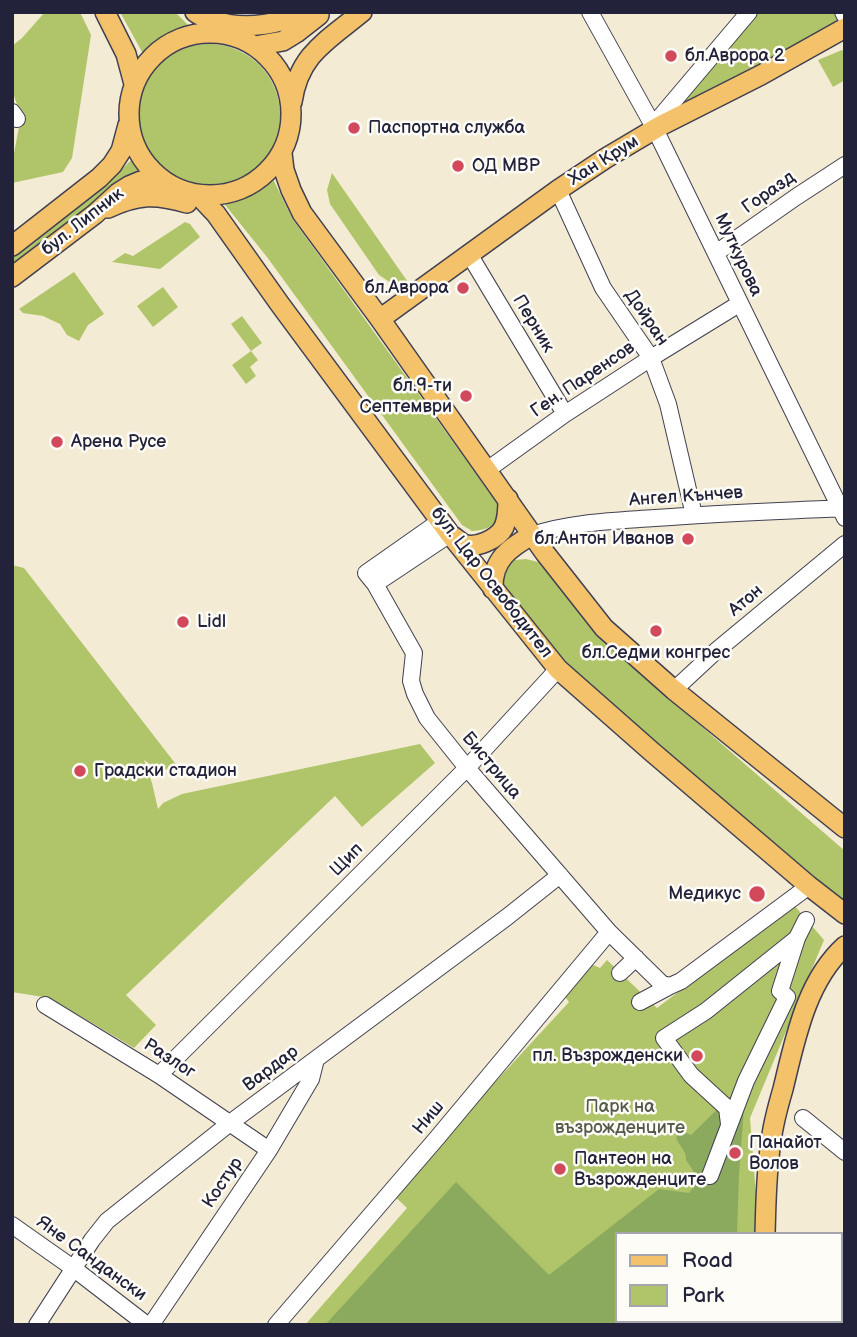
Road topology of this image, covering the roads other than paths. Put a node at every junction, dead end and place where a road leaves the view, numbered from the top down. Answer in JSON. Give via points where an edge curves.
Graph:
{"nodes":[{"id":1,"x":105,"y":12,"type":"edge"},
{"id":2,"x":184,"y":12,"type":"edge"},
{"id":3,"x":195,"y":12,"type":"edge"},
{"id":4,"x":313,"y":12,"type":"edge"},
{"id":5,"x":322,"y":12,"type":"edge"},
{"id":6,"x":362,"y":12,"type":"edge"},
{"id":7,"x":590,"y":12,"type":"edge"},
{"id":8,"x":749,"y":12,"type":"edge"},
{"id":9,"x":845,"y":28,"type":"edge"},
{"id":10,"x":210,"y":32,"type":"junction"},
{"id":11,"x":255,"y":46,"type":"junction"},
{"id":12,"x":134,"y":84,"type":"junction"},
{"id":13,"x":291,"y":106,"type":"junction"},
{"id":14,"x":128,"y":124,"type":"junction"},
{"id":15,"x":658,"y":128,"type":"junction"},
{"id":16,"x":282,"y":153,"type":"junction"},
{"id":17,"x":845,"y":166,"type":"edge"},
{"id":18,"x":159,"y":178,"type":"junction"},
{"id":19,"x":558,"y":190,"type":"junction"},
{"id":20,"x":198,"y":195,"type":"junction"},
{"id":21,"x":95,"y":214,"type":"junction"},
{"id":22,"x":216,"y":214,"type":"junction"},
{"id":23,"x":12,"y":246,"type":"edge"},
{"id":24,"x":716,"y":253,"type":"junction"},
{"id":25,"x":469,"y":254,"type":"junction"},
{"id":26,"x":12,"y":277,"type":"edge"},
{"id":27,"x":739,"y":304,"type":"junction"},
{"id":28,"x":380,"y":319,"type":"junction"},
{"id":29,"x":651,"y":358,"type":"junction"},
{"id":30,"x":565,"y":414,"type":"junction"},
{"id":31,"x":487,"y":470,"type":"junction"},
{"id":32,"x":508,"y":499,"type":"junction"},
{"id":33,"x":843,"y":511,"type":"edge"},
{"id":34,"x":694,"y":515,"type":"junction"},
{"id":35,"x":445,"y":528,"type":"junction"},
{"id":36,"x":532,"y":535,"type":"junction"},
{"id":37,"x":845,"y":544,"type":"edge"},
{"id":38,"x":493,"y":589,"type":"junction"},
{"id":39,"x":558,"y":669,"type":"junction"},
{"id":40,"x":674,"y":690,"type":"junction"},
{"id":41,"x":467,"y":768,"type":"junction"},
{"id":42,"x":845,"y":828,"type":"edge"},
{"id":43,"x":560,"y":875,"type":"junction"},
{"id":44,"x":808,"y":886,"type":"junction"},
{"id":45,"x":845,"y":914,"type":"edge"},
{"id":46,"x":806,"y":920,"type":"dead end"},
{"id":47,"x":609,"y":932,"type":"junction"},
{"id":48,"x":797,"y":939,"type":"junction"},
{"id":49,"x":845,"y":946,"type":"edge"},
{"id":50,"x":636,"y":958,"type":"junction"},
{"id":51,"x":620,"y":973,"type":"dead end"},
{"id":52,"x":670,"y":986,"type":"junction"},
{"id":53,"x":640,"y":1002,"type":"dead end"},
{"id":54,"x":45,"y":1005,"type":"dead end"},
{"id":55,"x":316,"y":1059,"type":"junction"},
{"id":56,"x":159,"y":1075,"type":"junction"},
{"id":57,"x":803,"y":1118,"type":"dead end"},
{"id":58,"x":230,"y":1124,"type":"junction"},
{"id":59,"x":729,"y":1126,"type":"junction"},
{"id":60,"x":269,"y":1150,"type":"junction"},
{"id":61,"x":845,"y":1152,"type":"edge"},
{"id":62,"x":710,"y":1176,"type":"dead end"},
{"id":63,"x":12,"y":1225,"type":"edge"},
{"id":64,"x":765,"y":1232,"type":"edge"},
{"id":65,"x":73,"y":1268,"type":"junction"},
{"id":66,"x":37,"y":1325,"type":"edge"},
{"id":67,"x":147,"y":1325,"type":"edge"},
{"id":68,"x":153,"y":1325,"type":"edge"},
{"id":69,"x":276,"y":1325,"type":"edge"}],
"edges":[{"from":1,"to":12,"type":"main road","name":"бул. Цар Освободител","via":[[126,54]]},
{"from":2,"to":10,"type":"main road","name":"бул. Цар Освободител"},
{"from":3,"to":4,"type":"main road","via":[[242,27]]},
{"from":5,"to":11,"type":"main road","via":[[283,41]]},
{"from":6,"to":13,"type":"main road","via":[[303,65]]},
{"from":7,"to":15,"type":"street","name":"Муткурова"},
{"from":8,"to":15,"type":"street","via":[[661,116]]},
{"from":9,"to":15,"type":"main road","name":"Хан Крум"},
{"from":10,"to":11,"type":"main road","name":"бул. Цар Освободител"},
{"from":10,"to":12,"type":"main road","name":"бул. Цар Освободител","via":[[186,36],[164,47],[151,57]]},
{"from":11,"to":13,"type":"main road","name":"бул. Цар Освободител","via":[[278,69]]},
{"from":12,"to":14,"type":"main road","name":"бул. Цар Освободител"},
{"from":13,"to":16,"type":"main road","name":"бул. Цар Освободител","via":[[290,130]]},
{"from":14,"to":18,"type":"main road","name":"бул. Цар Освободител","via":[[144,163]]},
{"from":14,"to":23,"type":"main road","name":"бул. Липник","via":[[121,151],[99,178]]},
{"from":15,"to":19,"type":"main road","name":"Хан Крум"},
{"from":15,"to":24,"type":"street","name":"Муткурова"},
{"from":16,"to":20,"type":"main road","name":"бул. Цар Освободител","via":[[255,182],[237,191]]},
{"from":16,"to":28,"type":"main road","name":"бул. Цар Освободител","via":[[302,213]]},
{"from":17,"to":24,"type":"street","name":"Горазд"},
{"from":18,"to":20,"type":"main road","name":"бул. Цар Освободител"},
{"from":18,"to":21,"type":"main road","name":"бул. Липник","via":[[128,186]]},
{"from":19,"to":25,"type":"main road","name":"Хан Крум"},
{"from":19,"to":29,"type":"street","name":"Дойран","via":[[603,288]]},
{"from":20,"to":22,"type":"main road","name":"бул. Цар Освободител"},
{"from":21,"to":22,"type":"main road","via":[[123,201],[152,196]]},
{"from":21,"to":26,"type":"main road","name":"бул. Липник"},
{"from":22,"to":35,"type":"main road","name":"бул. Цар Освободител"},
{"from":24,"to":27,"type":"street","name":"Муткурова"},
{"from":25,"to":28,"type":"main road","name":"Хан Крум"},
{"from":25,"to":30,"type":"street","name":"Перник"},
{"from":27,"to":29,"type":"street","name":"Ген. Паренсов"},
{"from":27,"to":33,"type":"street","name":"Муткурова"},
{"from":28,"to":31,"type":"main road","name":"бул. Цар Освободител"},
{"from":29,"to":30,"type":"street","name":"Ген. Паренсов"},
{"from":29,"to":34,"type":"street","name":"Дойран","via":[[668,404]]},
{"from":30,"to":31,"type":"street","name":"Ген. Паренсов"},
{"from":31,"to":32,"type":"main road","name":"бул. Цар Освободител"},
{"from":32,"to":35,"type":"main road","via":[[503,530],[488,541],[463,544]]},
{"from":32,"to":36,"type":"main road","name":"бул. Цар Освободител"},
{"from":33,"to":34,"type":"street","name":"Ангел Кънчев"},
{"from":34,"to":36,"type":"street","name":"Ангел Кънчев","via":[[597,522]]},
{"from":35,"to":38,"type":"main road","name":"бул. Цар Освободител"},
{"from":35,"to":41,"type":"street","name":"Бистрица","via":[[370,579],[414,653],[411,681],[420,706]]},
{"from":36,"to":38,"type":"main road","via":[[507,550],[495,570]]},
{"from":36,"to":40,"type":"main road","name":"бул. Цар Освободител","via":[[604,628]]},
{"from":37,"to":40,"type":"street","name":"Атон"},
{"from":38,"to":39,"type":"main road","name":"бул. Цар Освободител"},
{"from":39,"to":41,"type":"street","name":"Щип"},
{"from":39,"to":44,"type":"main road","name":"бул. Цар Освободител"},
{"from":40,"to":42,"type":"main road","name":"бул. Цар Освободител"},
{"from":41,"to":43,"type":"street","name":"Бистрица"},
{"from":41,"to":56,"type":"street","name":"Щип"},
{"from":43,"to":47,"type":"street","name":"Бистрица"},
{"from":43,"to":55,"type":"street","name":"Вардар"},
{"from":44,"to":45,"type":"main road","name":"бул. Цар Освободител"},
{"from":44,"to":52,"type":"street"},
{"from":46,"to":48,"type":"street"},
{"from":47,"to":50,"type":"street","name":"Бистрица"},
{"from":47,"to":69,"type":"street","name":"Ниш"},
{"from":48,"to":59,"type":"street","via":[[782,992],[787,997]]},
{"from":48,"to":59,"type":"street","via":[[664,1038],[691,1075],[727,1108]]},
{"from":49,"to":64,"type":"main road","via":[[823,972],[798,1032],[770,1144]]},
{"from":50,"to":51,"type":"street"},
{"from":50,"to":52,"type":"street","name":"Бистрица","via":[[662,984]]},
{"from":52,"to":53,"type":"street"},
{"from":54,"to":56,"type":"street","name":"Разлог"},
{"from":55,"to":58,"type":"street","name":"Вардар"},
{"from":55,"to":60,"type":"street","name":"Костур","via":[[311,1079]]},
{"from":56,"to":58,"type":"street","name":"Разлог"},
{"from":57,"to":61,"type":"street"},
{"from":58,"to":60,"type":"street","name":"Разлог"},
{"from":58,"to":65,"type":"street","name":"Вардар","via":[[107,1221]]},
{"from":59,"to":62,"type":"street"},
{"from":60,"to":68,"type":"street","name":"Костур"},
{"from":63,"to":65,"type":"street","name":"Яне Сандански"},
{"from":65,"to":66,"type":"street","name":"Вардар"},
{"from":65,"to":67,"type":"street","name":"Яне Сандански"}]}
